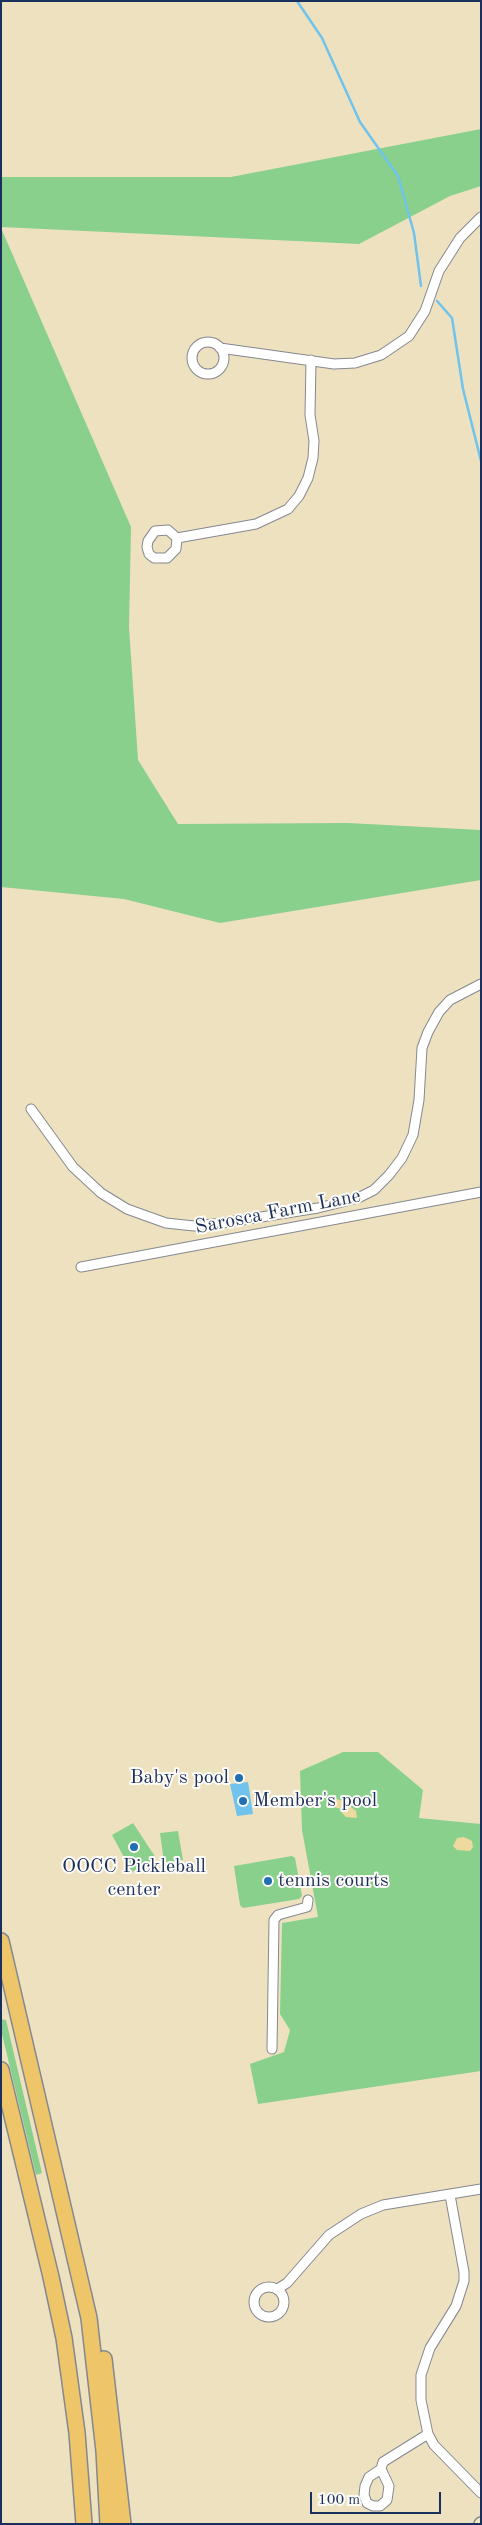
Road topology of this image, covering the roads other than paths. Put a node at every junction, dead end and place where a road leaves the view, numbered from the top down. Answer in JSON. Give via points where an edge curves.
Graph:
{"nodes":[{"id":1,"x":481,"y":217,"type":"edge"},
{"id":2,"x":220,"y":348,"type":"dead end"},
{"id":3,"x":311,"y":360,"type":"junction"},
{"id":4,"x":176,"y":538,"type":"dead end"},
{"id":5,"x":481,"y":984,"type":"edge"},
{"id":6,"x":31,"y":1109,"type":"dead end"},
{"id":7,"x":481,"y":1192,"type":"edge"},
{"id":8,"x":81,"y":1267,"type":"dead end"},
{"id":9,"x":308,"y":1900,"type":"dead end"},
{"id":10,"x":1,"y":1941,"type":"edge"},
{"id":11,"x":272,"y":2049,"type":"dead end"},
{"id":12,"x":1,"y":2070,"type":"edge"},
{"id":13,"x":481,"y":2189,"type":"edge"},
{"id":14,"x":450,"y":2195,"type":"junction"},
{"id":15,"x":279,"y":2288,"type":"dead end"},
{"id":16,"x":89,"y":2318,"type":"junction"},
{"id":17,"x":428,"y":2434,"type":"junction"},
{"id":18,"x":381,"y":2469,"type":"dead end"},
{"id":19,"x":481,"y":2493,"type":"edge"},
{"id":20,"x":84,"y":2524,"type":"edge"},
{"id":21,"x":108,"y":2524,"type":"edge"},
{"id":22,"x":123,"y":2524,"type":"edge"}],
"edges":[{"from":1,"to":3,"type":"street","via":[[460,238],[439,271],[425,311],[409,336],[381,355],[355,363]]},
{"from":2,"to":3,"type":"street"},
{"from":3,"to":4,"type":"street","via":[[313,458],[299,496],[288,509],[256,524]]},
{"from":5,"to":6,"type":"street","via":[[450,1000],[439,1012],[422,1048],[413,1135],[389,1175],[374,1190],[358,1198],[318,1208],[223,1223],[194,1226],[166,1223],[127,1209],[101,1193],[73,1167]]},
{"from":7,"to":8,"type":"street","name":"Sarosca Farm Lane"},
{"from":9,"to":11,"type":"street","via":[[307,1907],[278,1915],[274,1920]]},
{"from":10,"to":16,"type":"highway"},
{"from":12,"to":20,"type":"highway","via":[[65,2346],[79,2448]]},
{"from":13,"to":14,"type":"street"},
{"from":14,"to":15,"type":"street","via":[[383,2205],[360,2214],[329,2235]]},
{"from":14,"to":17,"type":"street","via":[[464,2281],[460,2297],[430,2348],[421,2375],[420,2400]]},
{"from":16,"to":21,"type":"highway"},
{"from":16,"to":22,"type":"highway","via":[[102,2348]]},
{"from":17,"to":18,"type":"street","via":[[383,2462]]},
{"from":17,"to":19,"type":"street","via":[[443,2456]]}]}
